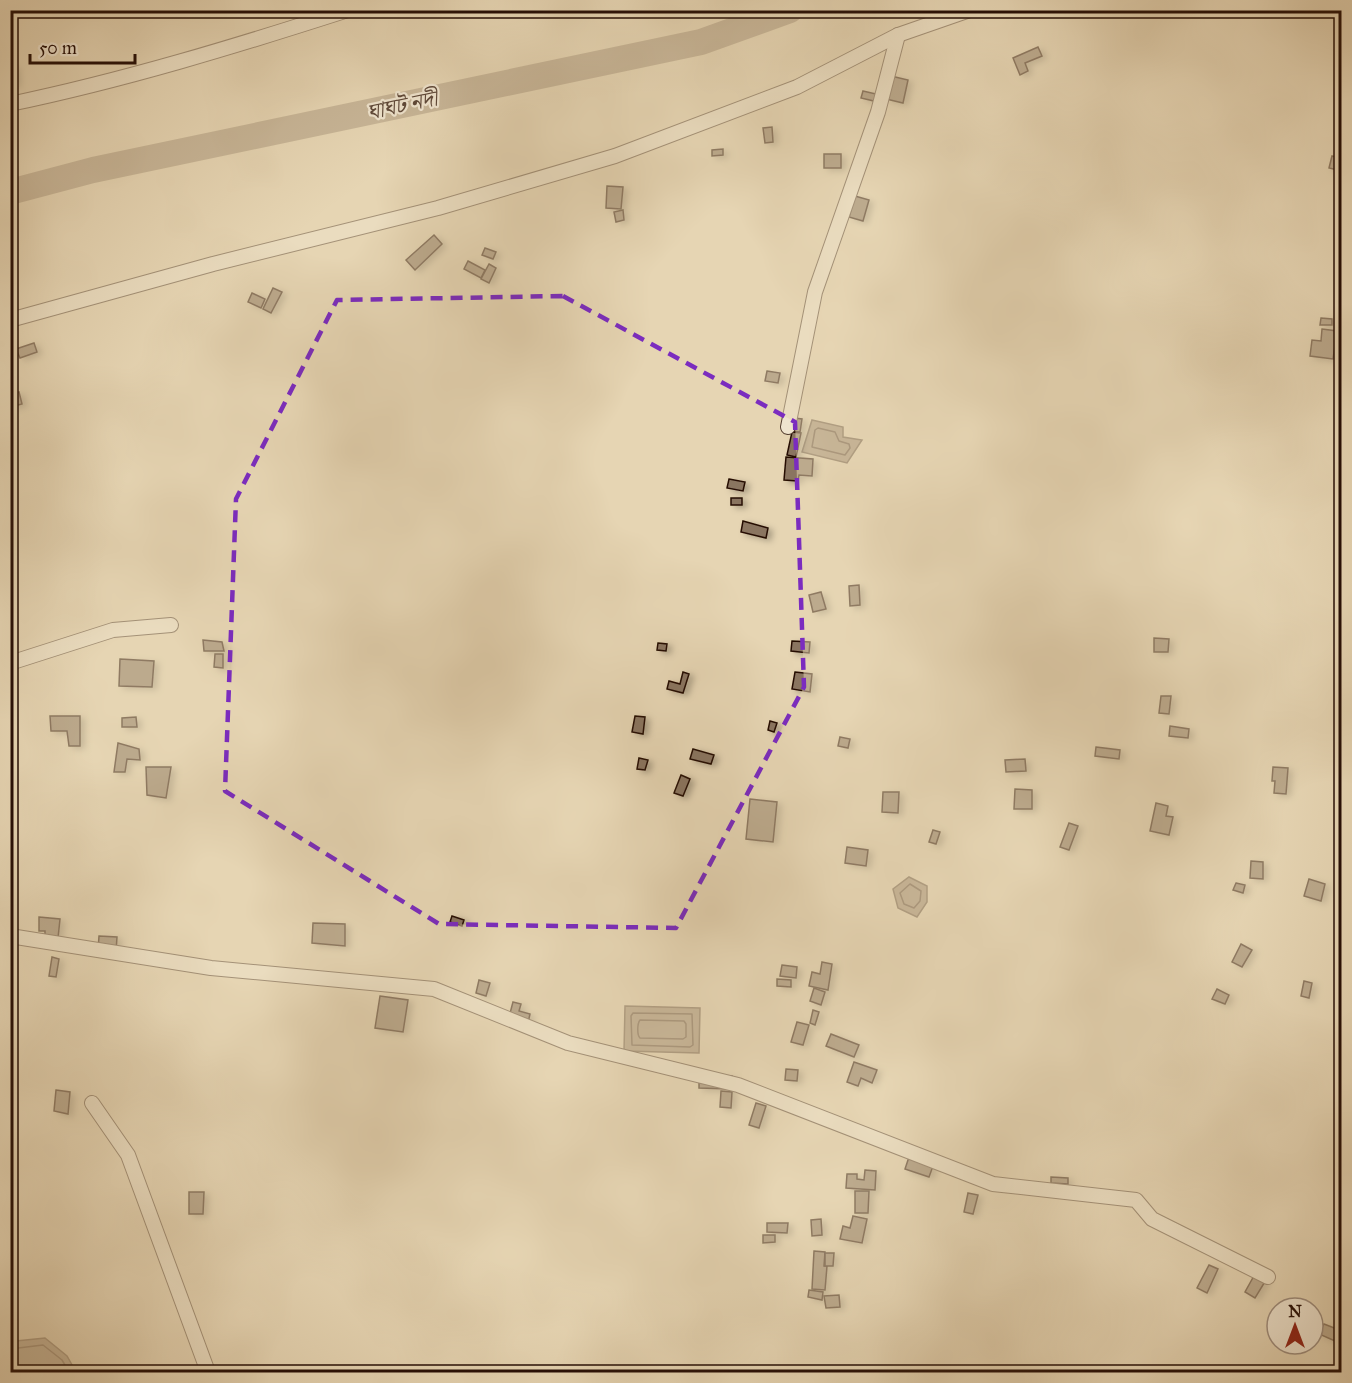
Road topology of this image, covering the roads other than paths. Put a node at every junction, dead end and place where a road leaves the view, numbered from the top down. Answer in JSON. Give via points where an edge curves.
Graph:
{"nodes":[{"id":1,"x":348,"y":10,"type":"edge"},
{"id":2,"x":970,"y":10,"type":"edge"},
{"id":3,"x":898,"y":35,"type":"junction"},
{"id":4,"x":10,"y":104,"type":"edge"},
{"id":5,"x":10,"y":320,"type":"edge"},
{"id":6,"x":788,"y":427,"type":"dead end"},
{"id":7,"x":171,"y":625,"type":"dead end"},
{"id":8,"x":10,"y":663,"type":"edge"},
{"id":9,"x":10,"y":936,"type":"edge"},
{"id":10,"x":92,"y":1103,"type":"dead end"},
{"id":11,"x":1268,"y":1276,"type":"dead end"},
{"id":12,"x":208,"y":1372,"type":"edge"}],
"edges":[{"from":1,"to":4,"type":"street","via":[[189,60]]},
{"from":2,"to":3,"type":"street"},
{"from":3,"to":5,"type":"street","via":[[797,87],[615,156],[438,208]]},
{"from":3,"to":6,"type":"street","via":[[878,112],[815,292]]},
{"from":7,"to":8,"type":"street","via":[[113,630]]},
{"from":9,"to":11,"type":"street","via":[[211,968],[434,989],[568,1043],[738,1085],[993,1184],[1136,1200],[1152,1219]]},
{"from":10,"to":12,"type":"street","via":[[128,1155]]}]}
